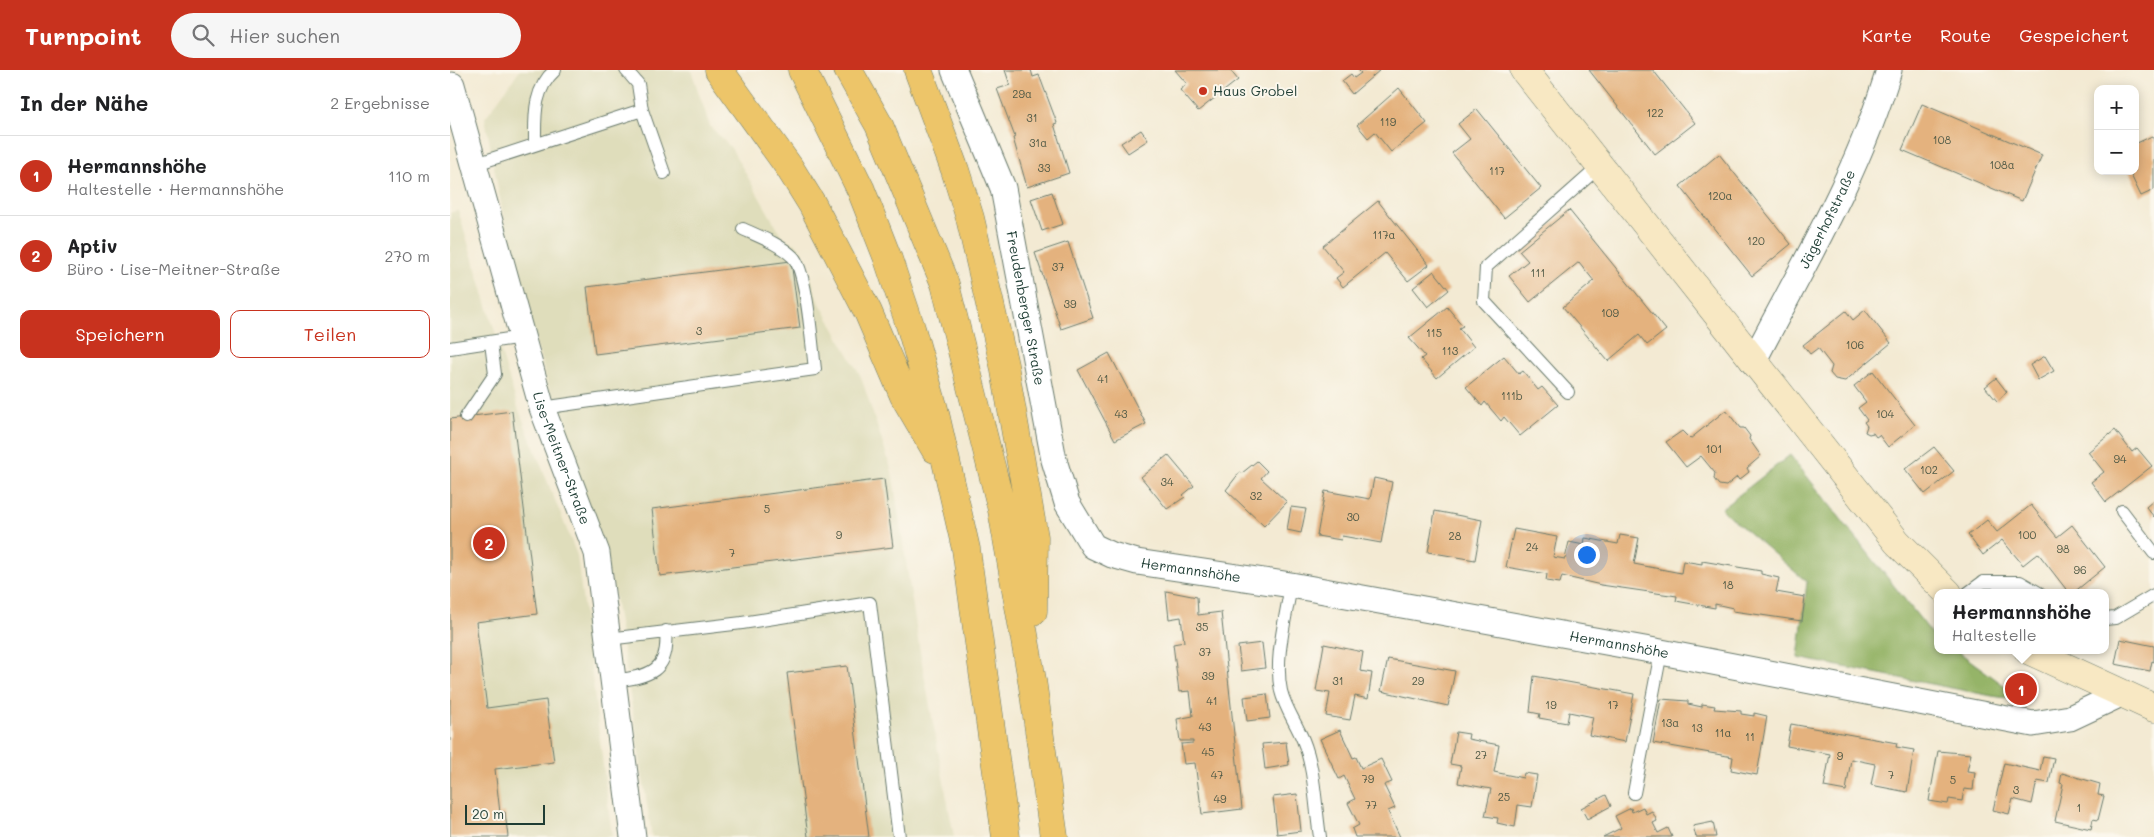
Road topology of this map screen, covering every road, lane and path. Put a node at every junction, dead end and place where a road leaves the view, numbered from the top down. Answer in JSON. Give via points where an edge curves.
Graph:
{"nodes":[{"id":1,"x":555,"y":70,"type":"edge"},
{"id":2,"x":626,"y":70,"type":"edge"},
{"id":3,"x":719,"y":70,"type":"edge"},
{"id":4,"x":802,"y":70,"type":"edge"},
{"id":5,"x":848,"y":70,"type":"edge"},
{"id":6,"x":918,"y":70,"type":"edge"},
{"id":7,"x":954,"y":70,"type":"edge"},
{"id":8,"x":1524,"y":70,"type":"edge"},
{"id":9,"x":1889,"y":70,"type":"edge"},
{"id":10,"x":455,"y":81,"type":"edge"},
{"id":11,"x":642,"y":110,"type":"junction"},
{"id":12,"x":535,"y":143,"type":"junction"},
{"id":13,"x":473,"y":165,"type":"junction"},
{"id":14,"x":1600,"y":166,"type":"junction"},
{"id":15,"x":664,"y":173,"type":"dead end"},
{"id":16,"x":743,"y":229,"type":"dead end"},
{"id":17,"x":522,"y":337,"type":"junction"},
{"id":18,"x":491,"y":343,"type":"junction"},
{"id":19,"x":450,"y":348,"type":"edge"},
{"id":20,"x":1753,"y":362,"type":"junction"},
{"id":21,"x":1568,"y":392,"type":"dead end"},
{"id":22,"x":542,"y":408,"type":"junction"},
{"id":23,"x":466,"y":417,"type":"dead end"},
{"id":24,"x":948,"y":469,"type":"junction"},
{"id":25,"x":2122,"y":511,"type":"dead end"},
{"id":26,"x":1093,"y":546,"type":"joint"},
{"id":27,"x":2154,"y":553,"type":"edge"},
{"id":28,"x":1291,"y":585,"type":"junction"},
{"id":29,"x":1944,"y":589,"type":"edge"},
{"id":30,"x":1973,"y":589,"type":"edge"},
{"id":31,"x":2032,"y":589,"type":"edge"},
{"id":32,"x":2154,"y":595,"type":"edge"},
{"id":33,"x":2109,"y":619,"type":"edge"},
{"id":34,"x":666,"y":632,"type":"junction"},
{"id":35,"x":608,"y":639,"type":"junction"},
{"id":36,"x":1661,"y":652,"type":"junction"},
{"id":37,"x":2036,"y":654,"type":"edge"},
{"id":38,"x":1032,"y":680,"type":"junction"},
{"id":39,"x":614,"y":681,"type":"junction"},
{"id":40,"x":2121,"y":694,"type":"junction"},
{"id":41,"x":2154,"y":708,"type":"edge"},
{"id":42,"x":1634,"y":793,"type":"dead end"},
{"id":43,"x":633,"y":837,"type":"edge"},
{"id":44,"x":899,"y":837,"type":"edge"},
{"id":45,"x":1006,"y":837,"type":"edge"},
{"id":46,"x":1054,"y":837,"type":"edge"},
{"id":47,"x":1320,"y":837,"type":"edge"}],
"edges":[{"from":1,"to":12,"type":"lane","via":[[546,78],[536,102]]},
{"from":2,"to":11,"type":"lane","via":[[638,84]]},
{"from":3,"to":24,"type":"highway","via":[[812,204],[868,312],[904,396]]},
{"from":4,"to":24,"type":"highway","via":[[862,190],[888,259],[914,337]]},
{"from":5,"to":38,"type":"highway","via":[[879,125],[945,284],[1002,510]]},
{"from":6,"to":38,"type":"highway","via":[[970,218],[1004,365],[1034,537]]},
{"from":7,"to":26,"type":"street","name":"Freudenberger Straße","via":[[1002,188],[1054,460],[1068,503]]},
{"from":8,"to":14,"type":"main road"},
{"from":9,"to":20,"type":"street","name":"Jägerhofstraße","via":[[1844,186]]},
{"from":10,"to":13,"type":"street","name":"Lise-Meitner-Straße"},
{"from":11,"to":12,"type":"lane"},
{"from":11,"to":15,"type":"lane"},
{"from":12,"to":13,"type":"lane"},
{"from":13,"to":17,"type":"street","name":"Lise-Meitner-Straße"},
{"from":14,"to":20,"type":"main road"},
{"from":14,"to":21,"type":"lane","via":[[1486,267],[1484,301]]},
{"from":16,"to":22,"type":"lane","via":[[795,258],[804,284],[815,369]]},
{"from":17,"to":18,"type":"lane"},
{"from":17,"to":22,"type":"street","name":"Lise-Meitner-Straße"},
{"from":18,"to":19,"type":"lane"},
{"from":18,"to":23,"type":"lane","via":[[495,374]]},
{"from":20,"to":29,"type":"main road","via":[[1897,542]]},
{"from":22,"to":35,"type":"street","name":"Lise-Meitner-Straße","via":[[597,553]]},
{"from":24,"to":45,"type":"highway","via":[[966,549]]},
{"from":25,"to":27,"type":"lane"},
{"from":26,"to":28,"type":"street","name":"Hermannshöhe","via":[[1137,562]]},
{"from":28,"to":36,"type":"street","name":"Hermannshöhe"},
{"from":28,"to":47,"type":"lane","via":[[1280,659],[1281,690],[1310,762]]},
{"from":30,"to":31,"type":"lane","via":[[1983,582],[2020,582]]},
{"from":32,"to":33,"type":"lane"},
{"from":34,"to":35,"type":"lane"},
{"from":34,"to":39,"type":"lane","via":[[667,646],[661,663],[650,674]]},
{"from":34,"to":44,"type":"lane","via":[[870,603]]},
{"from":35,"to":39,"type":"street","name":"Lise-Meitner-Straße"},
{"from":36,"to":40,"type":"street","name":"Hermannshöhe","via":[[2033,724],[2070,718]]},
{"from":36,"to":42,"type":"lane"},
{"from":37,"to":40,"type":"main road"},
{"from":38,"to":46,"type":"highway"},
{"from":39,"to":43,"type":"street","name":"Lise-Meitner-Straße"},
{"from":40,"to":41,"type":"main road"}]}
